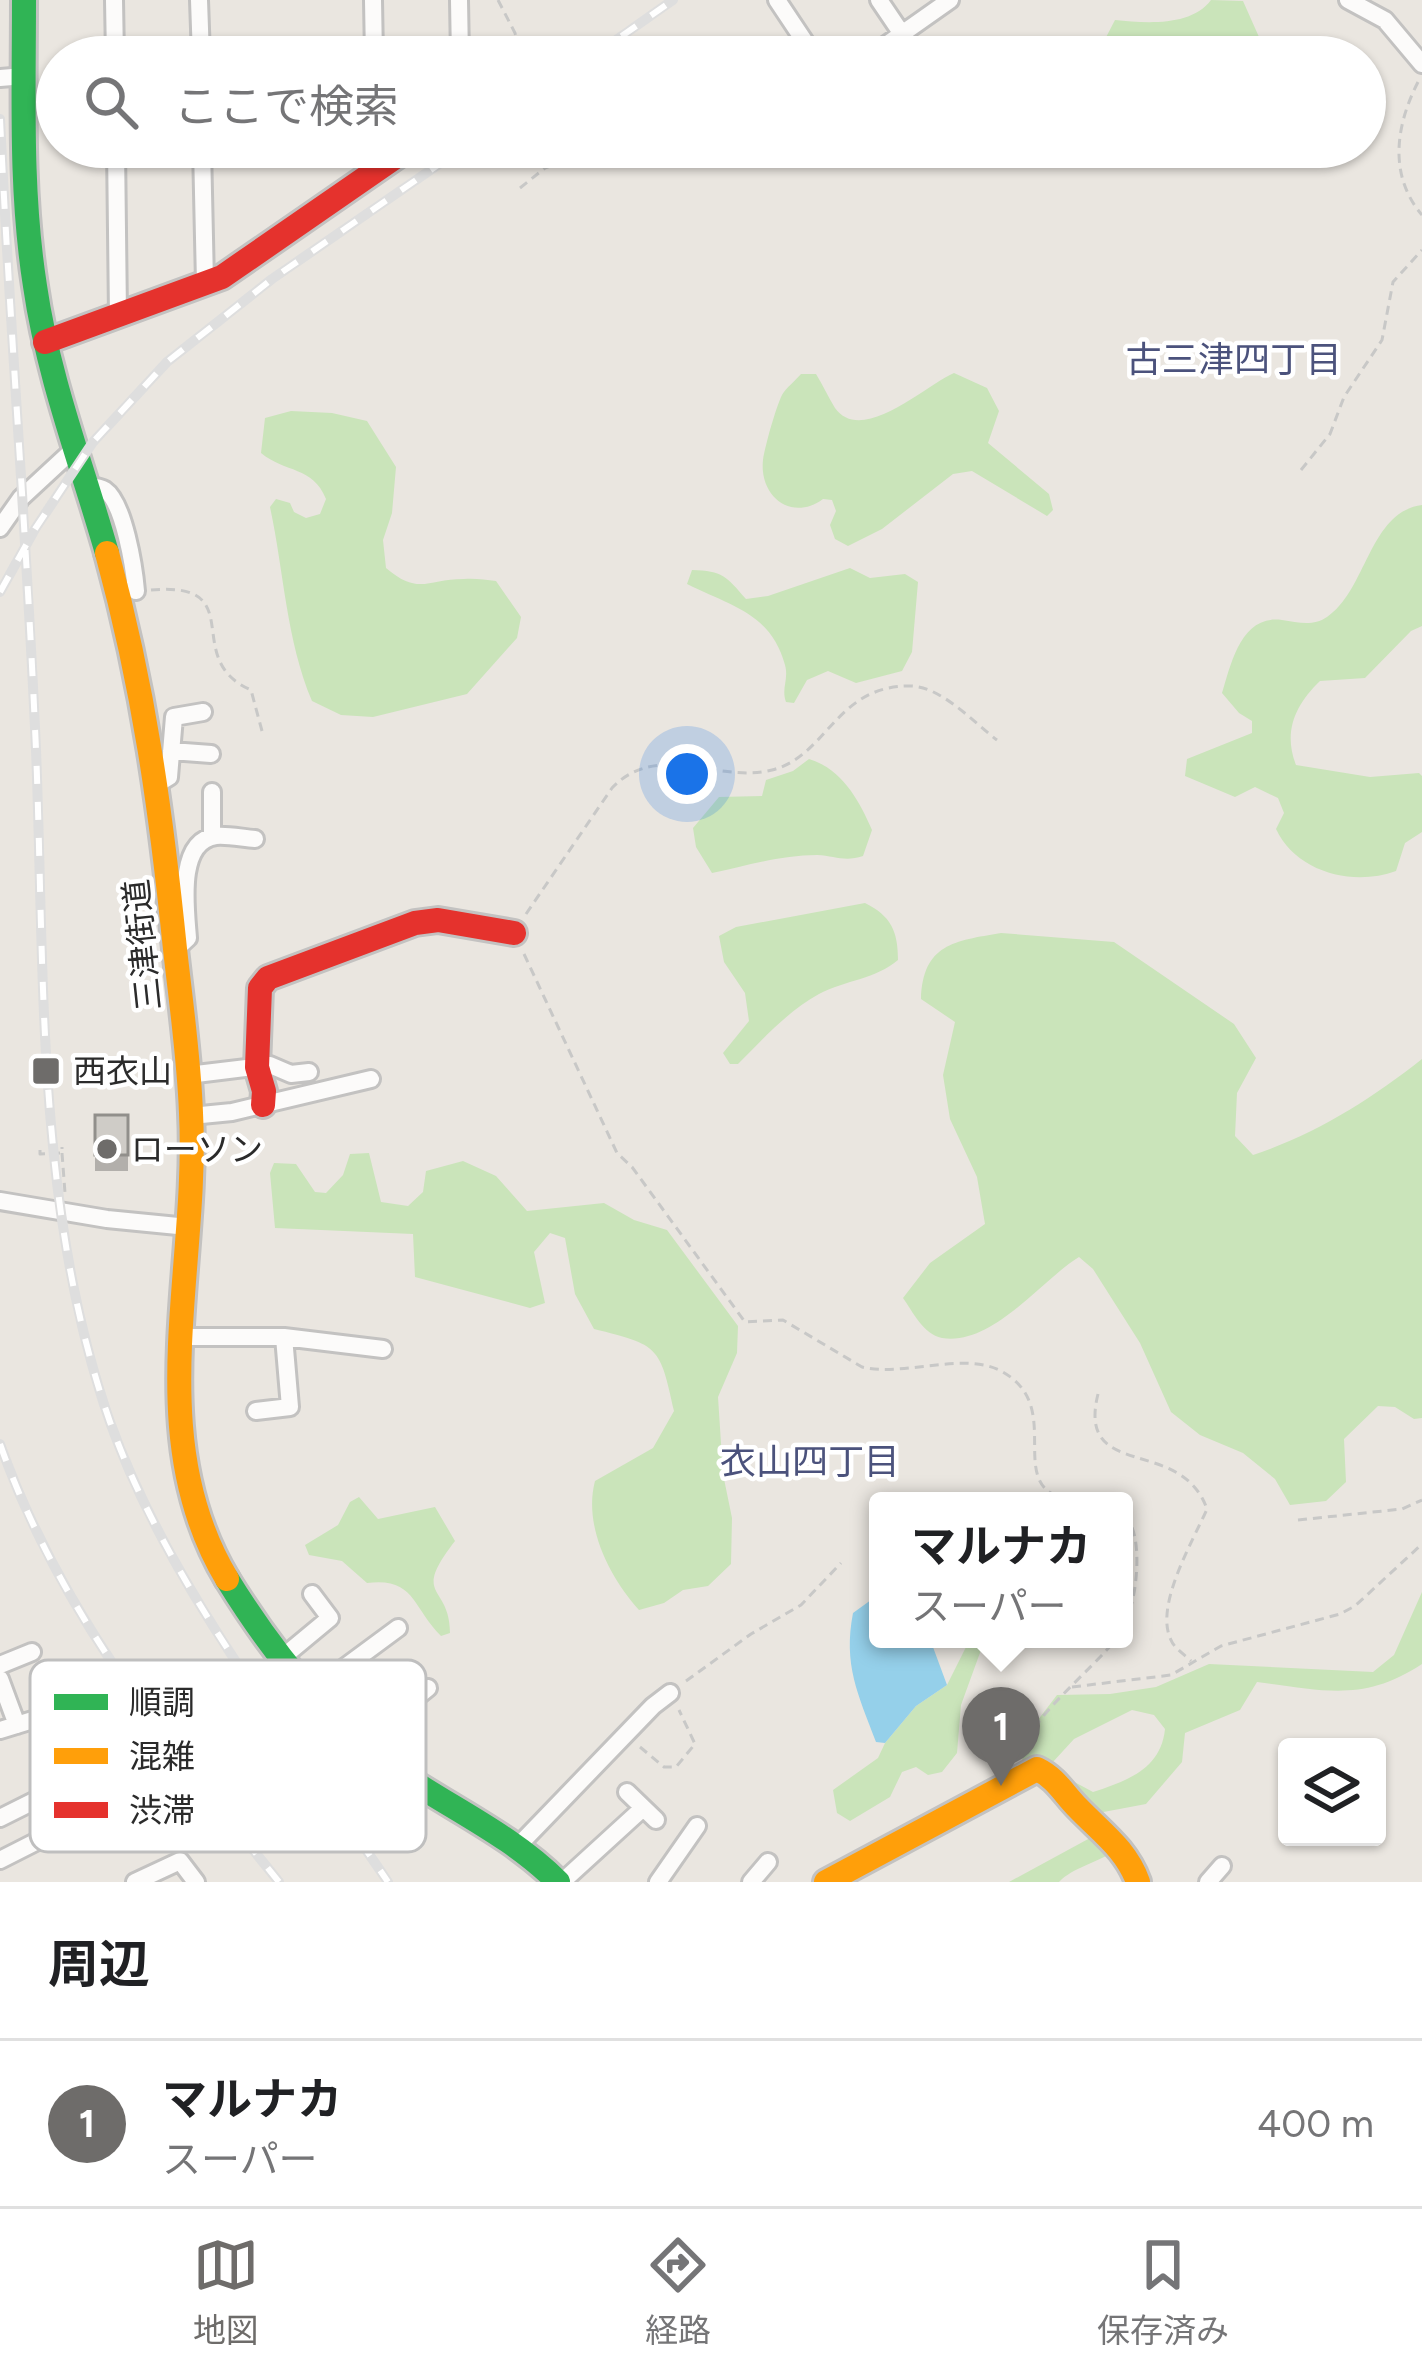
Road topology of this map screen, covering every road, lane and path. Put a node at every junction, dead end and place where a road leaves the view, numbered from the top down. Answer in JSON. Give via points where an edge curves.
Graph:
{"nodes":[{"id":1,"x":23,"y":0,"type":"edge"},
{"id":2,"x":114,"y":0,"type":"edge"},
{"id":3,"x":199,"y":0,"type":"edge"},
{"id":4,"x":373,"y":0,"type":"edge"},
{"id":5,"x":459,"y":0,"type":"edge"},
{"id":6,"x":498,"y":0,"type":"edge"},
{"id":7,"x":777,"y":0,"type":"edge"},
{"id":8,"x":878,"y":0,"type":"edge"},
{"id":9,"x":950,"y":0,"type":"edge"},
{"id":10,"x":1348,"y":0,"type":"edge"},
{"id":11,"x":902,"y":34,"type":"junction"},
{"id":12,"x":115,"y":36,"type":"edge"},
{"id":13,"x":200,"y":36,"type":"edge"},
{"id":14,"x":374,"y":36,"type":"edge"},
{"id":15,"x":460,"y":36,"type":"edge"},
{"id":16,"x":515,"y":36,"type":"edge"},
{"id":17,"x":801,"y":36,"type":"edge"},
{"id":18,"x":899,"y":36,"type":"edge"},
{"id":19,"x":1422,"y":64,"type":"edge"},
{"id":20,"x":1422,"y":75,"type":"edge"},
{"id":21,"x":12,"y":77,"type":"edge"},
{"id":22,"x":116,"y":168,"type":"edge"},
{"id":23,"x":203,"y":168,"type":"edge"},
{"id":24,"x":363,"y":168,"type":"edge"},
{"id":25,"x":545,"y":168,"type":"edge"},
{"id":26,"x":520,"y":188,"type":"dead end"},
{"id":27,"x":1422,"y":215,"type":"edge"},
{"id":28,"x":1422,"y":250,"type":"edge"},
{"id":29,"x":206,"y":283,"type":"junction"},
{"id":30,"x":118,"y":315,"type":"junction"},
{"id":31,"x":45,"y":342,"type":"junction"},
{"id":32,"x":75,"y":448,"type":"junction"},
{"id":33,"x":1301,"y":470,"type":"dead end"},
{"id":34,"x":86,"y":484,"type":"junction"},
{"id":35,"x":0,"y":528,"type":"edge"},
{"id":36,"x":136,"y":591,"type":"joint"},
{"id":37,"x":203,"y":712,"type":"dead end"},
{"id":38,"x":262,"y":731,"type":"dead end"},
{"id":39,"x":997,"y":740,"type":"dead end"},
{"id":40,"x":171,"y":751,"type":"junction"},
{"id":41,"x":211,"y":754,"type":"dead end"},
{"id":42,"x":156,"y":785,"type":"junction"},
{"id":43,"x":212,"y":792,"type":"dead end"},
{"id":44,"x":212,"y":836,"type":"junction"},
{"id":45,"x":254,"y":839,"type":"dead end"},
{"id":46,"x":514,"y":933,"type":"junction"},
{"id":47,"x":176,"y":950,"type":"junction"},
{"id":48,"x":257,"y":1067,"type":"junction"},
{"id":49,"x":309,"y":1072,"type":"dead end"},
{"id":50,"x":188,"y":1075,"type":"junction"},
{"id":51,"x":371,"y":1079,"type":"dead end"},
{"id":52,"x":263,"y":1105,"type":"junction"},
{"id":53,"x":190,"y":1116,"type":"junction"},
{"id":54,"x":40,"y":1150,"type":"dead end"},
{"id":55,"x":0,"y":1201,"type":"edge"},
{"id":56,"x":67,"y":1212,"type":"junction"},
{"id":57,"x":188,"y":1226,"type":"junction"},
{"id":58,"x":183,"y":1337,"type":"junction"},
{"id":59,"x":284,"y":1337,"type":"junction"},
{"id":60,"x":383,"y":1348,"type":"dead end"},
{"id":61,"x":1098,"y":1394,"type":"dead end"},
{"id":62,"x":256,"y":1411,"type":"dead end"},
{"id":63,"x":1046,"y":1492,"type":"edge"},
{"id":64,"x":1422,"y":1500,"type":"edge"},
{"id":65,"x":1298,"y":1520,"type":"dead end"},
{"id":66,"x":1133,"y":1523,"type":"edge"},
{"id":67,"x":1422,"y":1544,"type":"edge"},
{"id":68,"x":841,"y":1563,"type":"dead end"},
{"id":69,"x":312,"y":1594,"type":"dead end"},
{"id":70,"x":1133,"y":1603,"type":"edge"},
{"id":71,"x":398,"y":1628,"type":"dead end"},
{"id":72,"x":1108,"y":1648,"type":"edge"},
{"id":73,"x":32,"y":1652,"type":"dead end"},
{"id":74,"x":283,"y":1657,"type":"junction"},
{"id":75,"x":285,"y":1660,"type":"edge"},
{"id":76,"x":355,"y":1660,"type":"edge"},
{"id":77,"x":1192,"y":1662,"type":"junction"},
{"id":78,"x":0,"y":1665,"type":"edge"},
{"id":79,"x":0,"y":1679,"type":"edge"},
{"id":80,"x":1072,"y":1688,"type":"junction"},
{"id":81,"x":670,"y":1693,"type":"junction"},
{"id":82,"x":8,"y":1728,"type":"edge"},
{"id":83,"x":625,"y":1734,"type":"junction"},
{"id":84,"x":1026,"y":1772,"type":"junction"},
{"id":85,"x":426,"y":1787,"type":"edge"},
{"id":86,"x":627,"y":1792,"type":"dead end"},
{"id":87,"x":30,"y":1808,"type":"edge"},
{"id":88,"x":0,"y":1818,"type":"edge"},
{"id":89,"x":698,"y":1826,"type":"dead end"},
{"id":90,"x":518,"y":1846,"type":"junction"},
{"id":91,"x":30,"y":1847,"type":"edge"},
{"id":92,"x":0,"y":1860,"type":"edge"},
{"id":93,"x":768,"y":1862,"type":"dead end"},
{"id":94,"x":1222,"y":1866,"type":"dead end"},
{"id":95,"x":550,"y":1879,"type":"edge"},
{"id":96,"x":135,"y":1882,"type":"edge"},
{"id":97,"x":196,"y":1882,"type":"edge"},
{"id":98,"x":658,"y":1882,"type":"edge"},
{"id":99,"x":751,"y":1882,"type":"edge"},
{"id":100,"x":826,"y":1882,"type":"edge"},
{"id":101,"x":1138,"y":1882,"type":"edge"},
{"id":102,"x":1208,"y":1882,"type":"edge"}],
"edges":[{"from":1,"to":21,"type":"street","name":"三津街道"},
{"from":2,"to":12,"type":"street"},
{"from":3,"to":13,"type":"street"},
{"from":4,"to":14,"type":"street"},
{"from":5,"to":15,"type":"street"},
{"from":6,"to":16,"type":"path"},
{"from":7,"to":17,"type":"street"},
{"from":8,"to":11,"type":"street"},
{"from":9,"to":11,"type":"street"},
{"from":10,"to":19,"type":"street","via":[[1385,20]]},
{"from":11,"to":18,"type":"street"},
{"from":20,"to":27,"type":"path","via":[[1397,153]]},
{"from":21,"to":31,"type":"street","name":"三津街道"},
{"from":22,"to":30,"type":"street"},
{"from":23,"to":29,"type":"street"},
{"from":24,"to":29,"type":"street"},
{"from":25,"to":26,"type":"path"},
{"from":28,"to":33,"type":"path","via":[[1393,282],[1382,340]]},
{"from":29,"to":30,"type":"street"},
{"from":30,"to":31,"type":"street"},
{"from":31,"to":32,"type":"street","name":"三津街道"},
{"from":32,"to":34,"type":"street","name":"三津街道"},
{"from":32,"to":35,"type":"street"},
{"from":34,"to":36,"type":"street","via":[[112,497],[132,550]]},
{"from":34,"to":42,"type":"street","name":"三津街道","via":[[144,699]]},
{"from":36,"to":38,"type":"path","via":[[183,587],[202,595],[211,637],[235,681],[251,690]]},
{"from":37,"to":40,"type":"street","via":[[174,717]]},
{"from":39,"to":46,"type":"path","via":[[941,696],[896,686],[851,704],[802,754],[771,771],[642,768],[612,788]]},
{"from":40,"to":41,"type":"street"},
{"from":40,"to":42,"type":"street","via":[[169,777]]},
{"from":42,"to":47,"type":"street","name":"三津街道"},
{"from":43,"to":44,"type":"street"},
{"from":44,"to":45,"type":"street"},
{"from":44,"to":47,"type":"street","via":[[190,860],[188,938]]},
{"from":46,"to":48,"type":"street","via":[[415,923],[268,978],[260,988]]},
{"from":46,"to":63,"type":"path","via":[[617,1153],[746,1322],[783,1320],[873,1370],[999,1370],[1029,1401],[1035,1473]]},
{"from":47,"to":50,"type":"street","name":"三津街道"},
{"from":48,"to":49,"type":"street"},
{"from":48,"to":50,"type":"street"},
{"from":48,"to":52,"type":"street"},
{"from":50,"to":53,"type":"street","name":"三津街道"},
{"from":51,"to":52,"type":"street"},
{"from":52,"to":53,"type":"street"},
{"from":53,"to":57,"type":"street","name":"三津街道"},
{"from":54,"to":56,"type":"path","via":[[62,1150]]},
{"from":55,"to":56,"type":"street"},
{"from":56,"to":57,"type":"street"},
{"from":57,"to":58,"type":"street","name":"三津街道"},
{"from":58,"to":59,"type":"street"},
{"from":58,"to":74,"type":"street","name":"三津街道","via":[[182,1455],[197,1518]]},
{"from":59,"to":60,"type":"street"},
{"from":59,"to":62,"type":"street","via":[[290,1407]]},
{"from":61,"to":77,"type":"path","via":[[1097,1437],[1108,1448],[1168,1466],[1202,1494],[1207,1509],[1172,1586],[1166,1622],[1171,1642]]},
{"from":64,"to":65,"type":"path"},
{"from":66,"to":70,"type":"path"},
{"from":67,"to":77,"type":"path","via":[[1340,1614],[1221,1646]]},
{"from":68,"to":81,"type":"path","via":[[801,1604]]},
{"from":69,"to":74,"type":"street","via":[[329,1618]]},
{"from":71,"to":76,"type":"street"},
{"from":72,"to":80,"type":"path"},
{"from":73,"to":78,"type":"street"},
{"from":74,"to":75,"type":"street","name":"三津街道"},
{"from":77,"to":80,"type":"path","via":[[1171,1676]]},
{"from":79,"to":82,"type":"street"},
{"from":80,"to":84,"type":"path","via":[[1021,1746]]},
{"from":81,"to":83,"type":"street"},
{"from":81,"to":83,"type":"path","via":[[694,1744],[676,1767],[664,1767]]},
{"from":83,"to":90,"type":"street"},
{"from":84,"to":100,"type":"street"},
{"from":84,"to":101,"type":"street","via":[[1052,1774],[1120,1844]]},
{"from":85,"to":90,"type":"street","name":"三津街道"},
{"from":86,"to":95,"type":"street","via":[[649,1814]]},
{"from":87,"to":88,"type":"street"},
{"from":89,"to":98,"type":"street"},
{"from":90,"to":95,"type":"street","name":"三津街道"},
{"from":91,"to":92,"type":"street"},
{"from":93,"to":99,"type":"street"},
{"from":94,"to":102,"type":"street"},
{"from":96,"to":97,"type":"street","via":[[180,1861]]}]}
